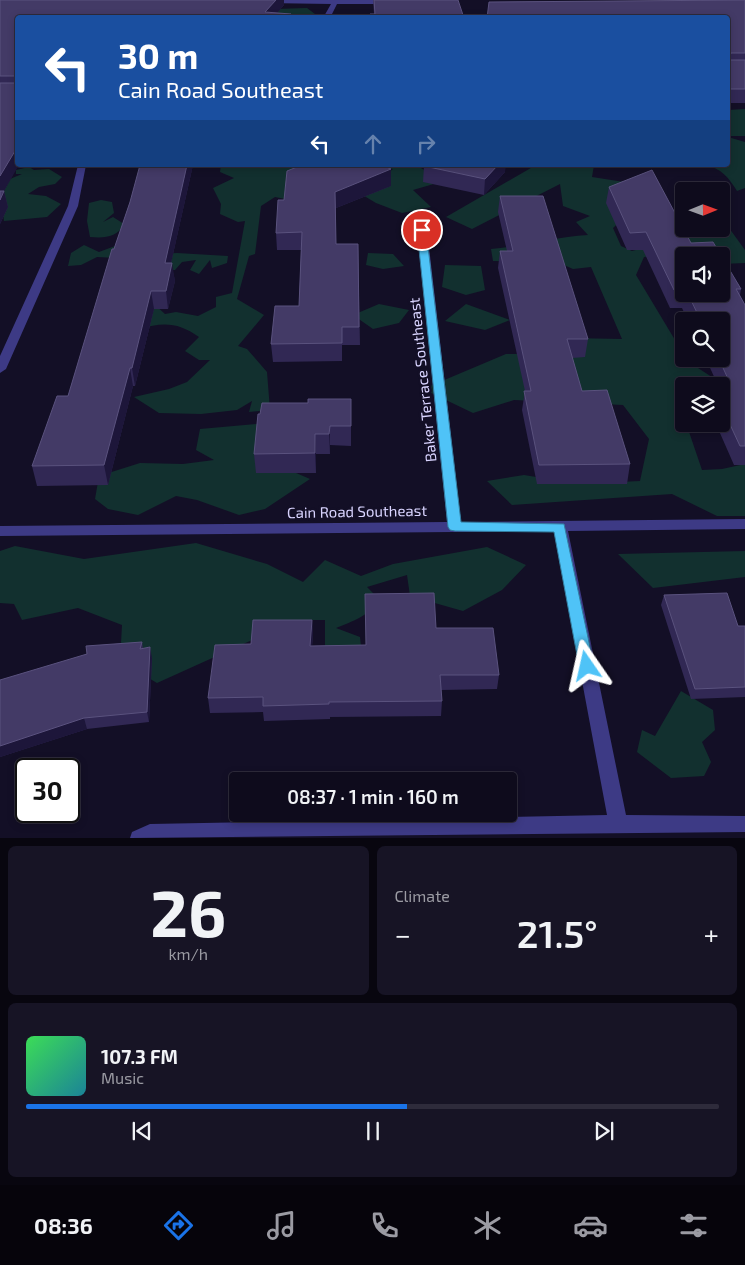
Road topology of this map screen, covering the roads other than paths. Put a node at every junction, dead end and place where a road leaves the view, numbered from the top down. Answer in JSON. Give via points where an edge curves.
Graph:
{"nodes":[{"id":1,"x":336,"y":1,"type":"edge"},
{"id":2,"x":261,"y":2,"type":"edge"},
{"id":3,"x":393,"y":2,"type":"edge"},
{"id":4,"x":328,"y":15,"type":"edge"},
{"id":5,"x":82,"y":167,"type":"edge"},
{"id":6,"x":422,"y":230,"type":"dead end"},
{"id":7,"x":0,"y":369,"type":"edge"},
{"id":8,"x":745,"y":524,"type":"edge"},
{"id":9,"x":455,"y":527,"type":"junction"},
{"id":10,"x":560,"y":527,"type":"junction"},
{"id":11,"x":0,"y":531,"type":"edge"},
{"id":12,"x":618,"y":823,"type":"junction"},
{"id":13,"x":745,"y":824,"type":"edge"},
{"id":14,"x":139,"y":838,"type":"edge"}],
"edges":[{"from":1,"to":2,"type":"street"},
{"from":1,"to":3,"type":"street"},
{"from":1,"to":4,"type":"street"},
{"from":5,"to":7,"type":"street","via":[[73,206]]},
{"from":6,"to":9,"type":"street","name":"Baker Terrace Southeast"},
{"from":8,"to":10,"type":"street","name":"Cain Road Southeast"},
{"from":9,"to":10,"type":"street","name":"Cain Road Southeast"},
{"from":9,"to":11,"type":"street","name":"Cain Road Southeast"},
{"from":10,"to":12,"type":"street"},
{"from":12,"to":13,"type":"street"},
{"from":12,"to":14,"type":"street","via":[[150,833]]}]}
